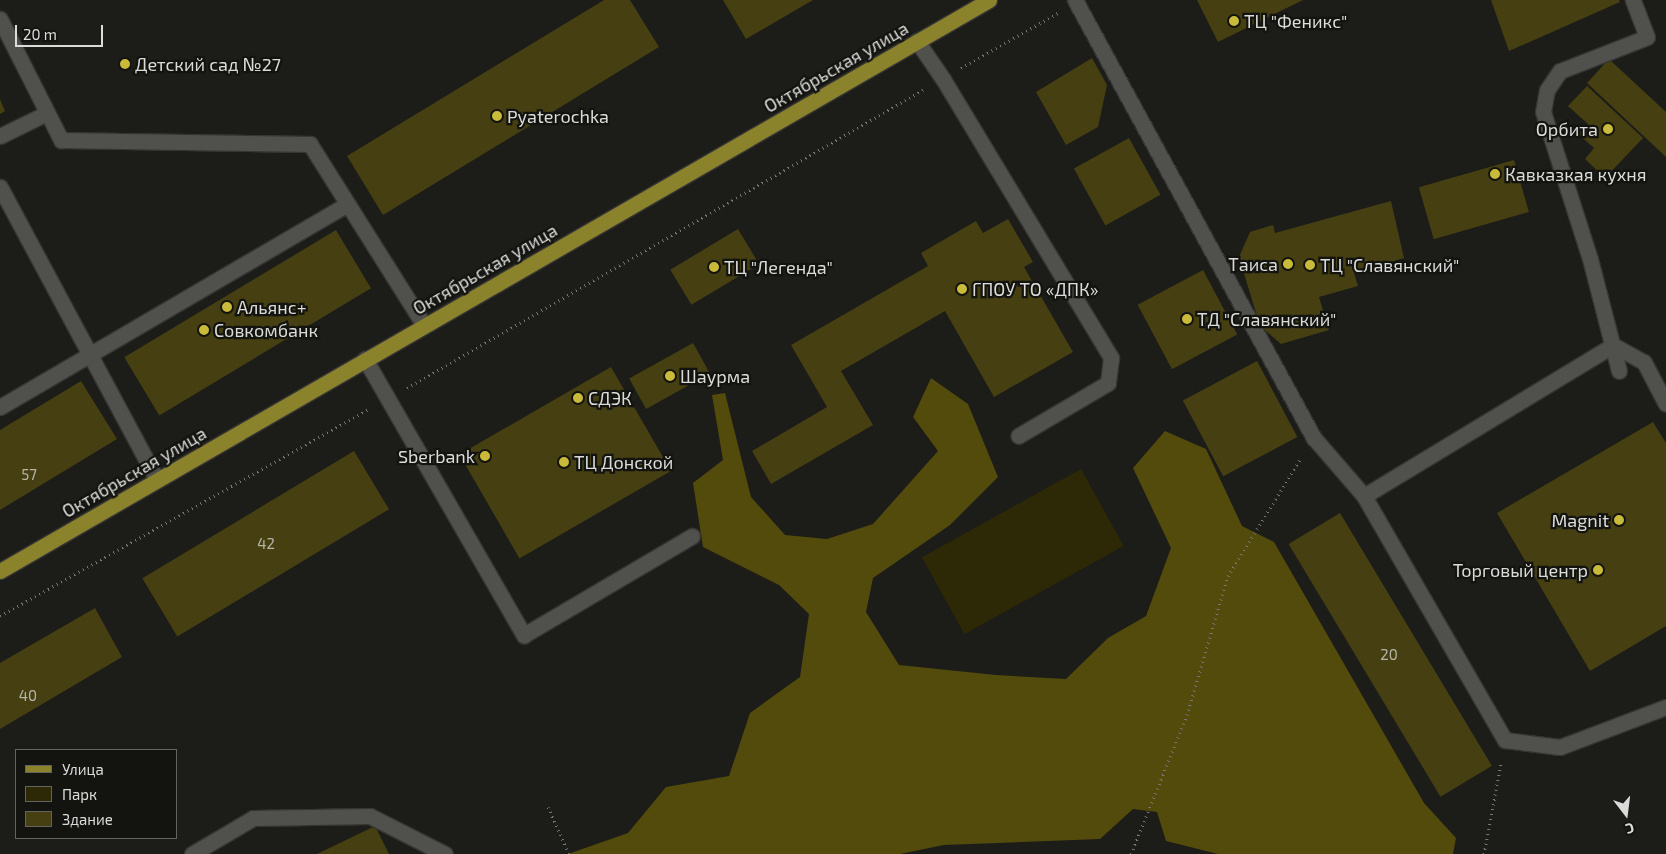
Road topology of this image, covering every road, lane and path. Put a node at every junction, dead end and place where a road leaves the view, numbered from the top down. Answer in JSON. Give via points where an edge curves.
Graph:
{"nodes":[{"id":1,"x":989,"y":0,"type":"edge"},
{"id":2,"x":1633,"y":0,"type":"edge"},
{"id":3,"x":1075,"y":1,"type":"edge"},
{"id":4,"x":0,"y":19,"type":"edge"},
{"id":5,"x":917,"y":41,"type":"junction"},
{"id":6,"x":943,"y":79,"type":"junction"},
{"id":7,"x":47,"y":113,"type":"junction"},
{"id":8,"x":0,"y":136,"type":"edge"},
{"id":9,"x":0,"y":187,"type":"edge"},
{"id":10,"x":347,"y":204,"type":"junction"},
{"id":11,"x":424,"y":325,"type":"junction"},
{"id":12,"x":1612,"y":345,"type":"junction"},
{"id":13,"x":90,"y":356,"type":"junction"},
{"id":14,"x":365,"y":359,"type":"junction"},
{"id":15,"x":1619,"y":371,"type":"dead end"},
{"id":16,"x":386,"y":399,"type":"junction"},
{"id":17,"x":1666,"y":404,"type":"edge"},
{"id":18,"x":0,"y":407,"type":"edge"},
{"id":19,"x":1018,"y":436,"type":"dead end"},
{"id":20,"x":1314,"y":438,"type":"junction"},
{"id":21,"x":157,"y":480,"type":"junction"},
{"id":22,"x":1364,"y":496,"type":"junction"},
{"id":23,"x":692,"y":536,"type":"dead end"},
{"id":24,"x":0,"y":571,"type":"edge"},
{"id":25,"x":0,"y":616,"type":"edge"},
{"id":26,"x":1666,"y":707,"type":"edge"},
{"id":27,"x":1505,"y":740,"type":"junction"},
{"id":28,"x":548,"y":807,"type":"dead end"},
{"id":29,"x":192,"y":854,"type":"edge"},
{"id":30,"x":446,"y":854,"type":"edge"},
{"id":31,"x":569,"y":854,"type":"edge"},
{"id":32,"x":1131,"y":854,"type":"edge"},
{"id":33,"x":1484,"y":854,"type":"edge"}],
"edges":[{"from":1,"to":5,"type":"main road","name":"Октябрьская улица"},
{"from":2,"to":12,"type":"lane","via":[[1646,37],[1560,71],[1547,90],[1544,112],[1590,259]]},
{"from":3,"to":6,"type":"path"},
{"from":3,"to":20,"type":"lane"},
{"from":4,"to":7,"type":"lane"},
{"from":5,"to":6,"type":"lane"},
{"from":5,"to":11,"type":"main road","name":"Октябрьская улица"},
{"from":6,"to":16,"type":"path"},
{"from":6,"to":19,"type":"lane","via":[[1111,358],[1108,383]]},
{"from":7,"to":8,"type":"lane"},
{"from":7,"to":10,"type":"lane","via":[[61,140],[310,144]]},
{"from":9,"to":13,"type":"lane"},
{"from":10,"to":11,"type":"lane"},
{"from":10,"to":13,"type":"lane"},
{"from":11,"to":14,"type":"main road","name":"Октябрьская улица"},
{"from":12,"to":15,"type":"lane"},
{"from":12,"to":17,"type":"lane","via":[[1644,362]]},
{"from":12,"to":22,"type":"lane"},
{"from":13,"to":18,"type":"lane"},
{"from":13,"to":21,"type":"lane"},
{"from":14,"to":16,"type":"lane"},
{"from":14,"to":21,"type":"main road","name":"Октябрьская улица"},
{"from":16,"to":23,"type":"lane","via":[[524,635]]},
{"from":16,"to":25,"type":"path"},
{"from":20,"to":22,"type":"lane"},
{"from":20,"to":32,"type":"path","via":[[1228,576],[1186,715]]},
{"from":21,"to":24,"type":"main road","name":"Октябрьская улица"},
{"from":22,"to":27,"type":"lane"},
{"from":26,"to":27,"type":"lane","via":[[1560,747]]},
{"from":27,"to":33,"type":"path"},
{"from":28,"to":31,"type":"path"},
{"from":29,"to":30,"type":"lane","via":[[253,818],[370,816]]}]}
